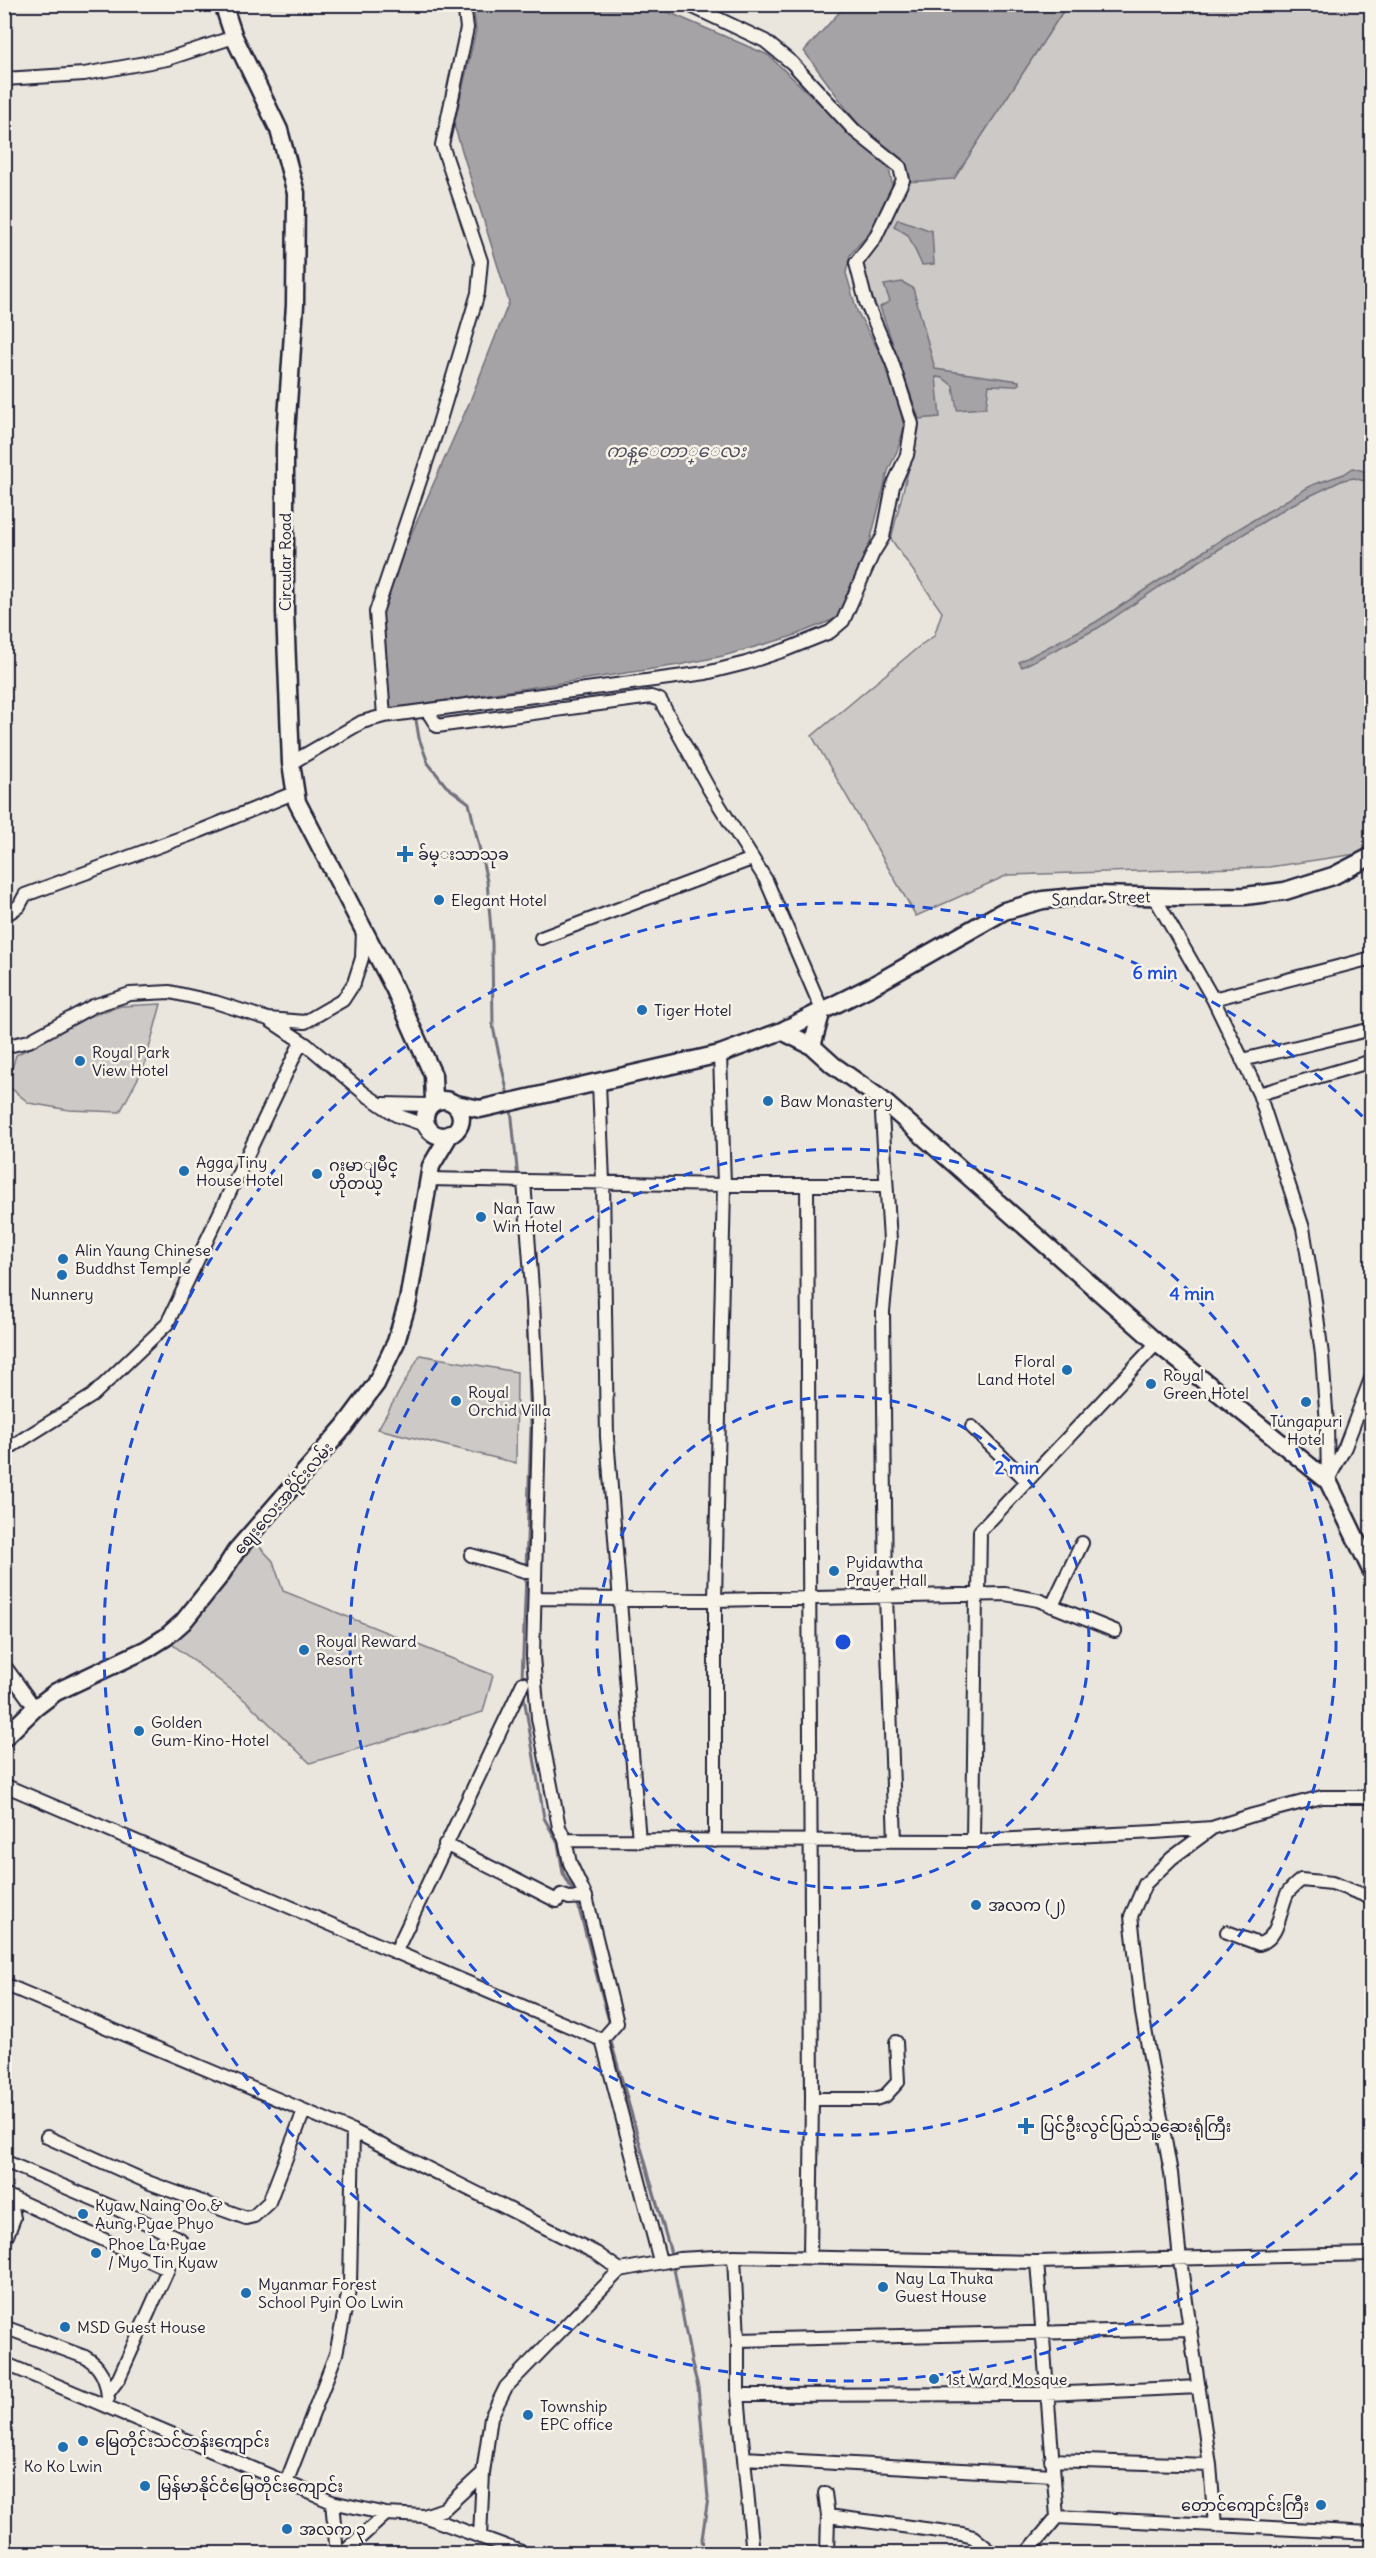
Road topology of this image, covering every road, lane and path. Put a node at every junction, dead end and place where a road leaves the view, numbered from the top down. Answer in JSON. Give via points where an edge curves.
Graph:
{"nodes":[{"id":1,"x":223,"y":4,"type":"edge"},
{"id":2,"x":464,"y":4,"type":"edge"},
{"id":3,"x":687,"y":4,"type":"edge"},
{"id":4,"x":234,"y":37,"type":"junction"},
{"id":5,"x":4,"y":79,"type":"edge"},
{"id":6,"x":428,"y":712,"type":"junction"},
{"id":7,"x":384,"y":716,"type":"junction"},
{"id":8,"x":291,"y":762,"type":"junction"},
{"id":9,"x":296,"y":792,"type":"junction"},
{"id":10,"x":1371,"y":856,"type":"edge"},
{"id":11,"x":752,"y":859,"type":"junction"},
{"id":12,"x":1154,"y":896,"type":"junction"},
{"id":13,"x":4,"y":916,"type":"edge"},
{"id":14,"x":363,"y":930,"type":"junction"},
{"id":15,"x":542,"y":938,"type":"dead end"},
{"id":16,"x":1371,"y":958,"type":"edge"},
{"id":17,"x":1213,"y":999,"type":"junction"},
{"id":18,"x":822,"y":1010,"type":"junction"},
{"id":19,"x":268,"y":1019,"type":"junction"},
{"id":20,"x":1371,"y":1029,"type":"edge"},
{"id":21,"x":782,"y":1031,"type":"junction"},
{"id":22,"x":301,"y":1042,"type":"junction"},
{"id":23,"x":812,"y":1046,"type":"junction"},
{"id":24,"x":4,"y":1047,"type":"edge"},
{"id":25,"x":720,"y":1054,"type":"junction"},
{"id":26,"x":1242,"y":1060,"type":"junction"},
{"id":27,"x":1371,"y":1061,"type":"edge"},
{"id":28,"x":433,"y":1075,"type":"junction"},
{"id":29,"x":599,"y":1083,"type":"junction"},
{"id":30,"x":1259,"y":1094,"type":"junction"},
{"id":31,"x":881,"y":1099,"type":"junction"},
{"id":32,"x":431,"y":1103,"type":"junction"},
{"id":33,"x":454,"y":1103,"type":"junction"},
{"id":34,"x":383,"y":1104,"type":"junction"},
{"id":35,"x":480,"y":1109,"type":"junction"},
{"id":36,"x":427,"y":1127,"type":"junction"},
{"id":37,"x":455,"y":1129,"type":"junction"},
{"id":38,"x":430,"y":1172,"type":"junction"},
{"id":39,"x":520,"y":1181,"type":"junction"},
{"id":40,"x":603,"y":1182,"type":"junction"},
{"id":41,"x":724,"y":1185,"type":"junction"},
{"id":42,"x":807,"y":1185,"type":"junction"},
{"id":43,"x":886,"y":1185,"type":"junction"},
{"id":44,"x":1157,"y":1343,"type":"junction"},
{"id":45,"x":1371,"y":1376,"type":"edge"},
{"id":46,"x":972,"y":1427,"type":"dead end"},
{"id":47,"x":4,"y":1451,"type":"edge"},
{"id":48,"x":1027,"y":1481,"type":"junction"},
{"id":49,"x":1328,"y":1481,"type":"junction"},
{"id":50,"x":1082,"y":1543,"type":"dead end"},
{"id":51,"x":471,"y":1555,"type":"dead end"},
{"id":52,"x":1371,"y":1572,"type":"edge"},
{"id":53,"x":534,"y":1574,"type":"junction"},
{"id":54,"x":977,"y":1595,"type":"junction"},
{"id":55,"x":885,"y":1596,"type":"junction"},
{"id":56,"x":808,"y":1597,"type":"junction"},
{"id":57,"x":536,"y":1598,"type":"junction"},
{"id":58,"x":619,"y":1599,"type":"junction"},
{"id":59,"x":715,"y":1600,"type":"junction"},
{"id":60,"x":1052,"y":1606,"type":"junction"},
{"id":61,"x":1115,"y":1631,"type":"dead end"},
{"id":62,"x":4,"y":1665,"type":"edge"},
{"id":63,"x":522,"y":1683,"type":"dead end"},
{"id":64,"x":34,"y":1708,"type":"junction"},
{"id":65,"x":4,"y":1738,"type":"edge"},
{"id":66,"x":4,"y":1785,"type":"edge"},
{"id":67,"x":1371,"y":1797,"type":"edge"},
{"id":68,"x":1212,"y":1828,"type":"junction"},
{"id":69,"x":565,"y":1840,"type":"junction"},
{"id":70,"x":715,"y":1840,"type":"junction"},
{"id":71,"x":639,"y":1841,"type":"junction"},
{"id":72,"x":895,"y":1841,"type":"junction"},
{"id":73,"x":973,"y":1841,"type":"junction"},
{"id":74,"x":809,"y":1842,"type":"junction"},
{"id":75,"x":445,"y":1844,"type":"junction"},
{"id":76,"x":584,"y":1897,"type":"junction"},
{"id":77,"x":1371,"y":1898,"type":"edge"},
{"id":78,"x":1227,"y":1932,"type":"dead end"},
{"id":79,"x":395,"y":1953,"type":"junction"},
{"id":80,"x":4,"y":1984,"type":"edge"},
{"id":81,"x":607,"y":2034,"type":"junction"},
{"id":82,"x":896,"y":2042,"type":"dead end"},
{"id":83,"x":812,"y":2099,"type":"junction"},
{"id":84,"x":304,"y":2110,"type":"junction"},
{"id":85,"x":353,"y":2131,"type":"junction"},
{"id":86,"x":47,"y":2137,"type":"dead end"},
{"id":87,"x":4,"y":2161,"type":"edge"},
{"id":88,"x":8,"y":2197,"type":"edge"},
{"id":89,"x":180,"y":2239,"type":"dead end"},
{"id":90,"x":4,"y":2243,"type":"edge"},
{"id":91,"x":1371,"y":2254,"type":"edge"},
{"id":92,"x":734,"y":2256,"type":"junction"},
{"id":93,"x":810,"y":2257,"type":"junction"},
{"id":94,"x":1180,"y":2259,"type":"junction"},
{"id":95,"x":668,"y":2260,"type":"junction"},
{"id":96,"x":1037,"y":2262,"type":"junction"},
{"id":97,"x":621,"y":2270,"type":"junction"},
{"id":98,"x":4,"y":2327,"type":"edge"},
{"id":99,"x":1191,"y":2329,"type":"junction"},
{"id":100,"x":1041,"y":2334,"type":"junction"},
{"id":101,"x":738,"y":2340,"type":"junction"},
{"id":102,"x":4,"y":2362,"type":"edge"},
{"id":103,"x":1199,"y":2387,"type":"junction"},
{"id":104,"x":108,"y":2393,"type":"junction"},
{"id":105,"x":1046,"y":2394,"type":"junction"},
{"id":106,"x":738,"y":2395,"type":"junction"},
{"id":107,"x":109,"y":2408,"type":"junction"},
{"id":108,"x":744,"y":2458,"type":"junction"},
{"id":109,"x":1052,"y":2460,"type":"junction"},
{"id":110,"x":1210,"y":2465,"type":"junction"},
{"id":111,"x":483,"y":2473,"type":"junction"},
{"id":112,"x":1053,"y":2475,"type":"junction"},
{"id":113,"x":286,"y":2483,"type":"junction"},
{"id":114,"x":825,"y":2493,"type":"dead end"},
{"id":115,"x":332,"y":2502,"type":"junction"},
{"id":116,"x":386,"y":2514,"type":"junction"},
{"id":117,"x":424,"y":2516,"type":"junction"},
{"id":118,"x":828,"y":2516,"type":"junction"},
{"id":119,"x":1057,"y":2517,"type":"junction"},
{"id":120,"x":1215,"y":2526,"type":"junction"},
{"id":121,"x":1371,"y":2533,"type":"edge"},
{"id":122,"x":480,"y":2537,"type":"junction"},
{"id":123,"x":337,"y":2553,"type":"edge"},
{"id":124,"x":342,"y":2553,"type":"edge"},
{"id":125,"x":527,"y":2553,"type":"edge"},
{"id":126,"x":753,"y":2553,"type":"edge"},
{"id":127,"x":827,"y":2553,"type":"edge"},
{"id":128,"x":993,"y":2553,"type":"edge"},
{"id":129,"x":1026,"y":2553,"type":"edge"}],
"edges":[{"from":1,"to":4,"type":"street","name":"Circular Road"},
{"from":2,"to":7,"type":"street","via":[[467,28],[442,146],[481,261],[478,293],[376,612]]},
{"from":3,"to":6,"type":"street","via":[[765,41],[792,63],[855,131],[900,167],[903,180],[875,238],[856,263],[866,302],[892,362],[912,424],[907,455],[893,486],[882,537],[843,621],[830,632],[785,650],[706,673]]},
{"from":4,"to":5,"type":"street","via":[[167,59],[84,74]]},
{"from":4,"to":8,"type":"street","name":"Circular Road","via":[[279,130],[296,193],[295,305],[285,447],[285,612]]},
{"from":6,"to":7,"type":"street"},
{"from":6,"to":11,"type":"street","via":[[437,726],[651,697],[660,700]]},
{"from":7,"to":8,"type":"street","via":[[362,722]]},
{"from":8,"to":9,"type":"street","name":"Circular Road"},
{"from":9,"to":13,"type":"street","via":[[25,896],[19,906]]},
{"from":9,"to":14,"type":"street","name":"Circular Road","via":[[303,815]]},
{"from":10,"to":12,"type":"street","name":"Sandar Street","via":[[1333,876],[1285,891],[1245,896]]},
{"from":11,"to":15,"type":"street"},
{"from":11,"to":18,"type":"street"},
{"from":12,"to":17,"type":"street"},
{"from":12,"to":18,"type":"street","name":"Sandar Street","via":[[1095,895],[1043,900],[1004,911]]},
{"from":14,"to":19,"type":"street","via":[[362,958],[354,983],[343,1000],[305,1022]]},
{"from":14,"to":28,"type":"street","name":"Circular Road"},
{"from":16,"to":17,"type":"street"},
{"from":17,"to":26,"type":"street"},
{"from":18,"to":21,"type":"street","name":"Sandar Street"},
{"from":18,"to":23,"type":"street"},
{"from":19,"to":22,"type":"street"},
{"from":19,"to":24,"type":"street","via":[[170,992],[130,994],[93,1006],[29,1041]]},
{"from":20,"to":26,"type":"street"},
{"from":21,"to":23,"type":"street"},
{"from":21,"to":25,"type":"street","name":"Sandar Street"},
{"from":22,"to":34,"type":"street"},
{"from":22,"to":47,"type":"street","via":[[167,1324],[92,1396]]},
{"from":23,"to":31,"type":"street"},
{"from":25,"to":29,"type":"street","name":"Sandar Street"},
{"from":25,"to":41,"type":"street"},
{"from":26,"to":30,"type":"street"},
{"from":27,"to":30,"type":"street"},
{"from":28,"to":32,"type":"street","name":"Circular Road"},
{"from":28,"to":33,"type":"street"},
{"from":29,"to":35,"type":"street","name":"Sandar Street"},
{"from":29,"to":40,"type":"street"},
{"from":30,"to":49,"type":"street","via":[[1303,1228],[1326,1413]]},
{"from":31,"to":43,"type":"street"},
{"from":31,"to":44,"type":"street"},
{"from":32,"to":33,"type":"street"},
{"from":32,"to":34,"type":"street"},
{"from":32,"to":36,"type":"street","via":[[425,1111]]},
{"from":33,"to":35,"type":"street"},
{"from":33,"to":37,"type":"street","via":[[461,1113]]},
{"from":34,"to":36,"type":"street","via":[[396,1115]]},
{"from":35,"to":37,"type":"street"},
{"from":36,"to":37,"type":"street","via":[[438,1135]]},
{"from":36,"to":38,"type":"street"},
{"from":37,"to":38,"type":"street"},
{"from":38,"to":39,"type":"street"},
{"from":38,"to":64,"type":"street","name":"စျေးလေးအဝိုင်းလမ်း","via":[[408,1301],[396,1342],[376,1384],[344,1427],[236,1551],[183,1622],[147,1649],[56,1692]]},
{"from":39,"to":40,"type":"street"},
{"from":39,"to":53,"type":"street","via":[[533,1302],[539,1425]]},
{"from":40,"to":41,"type":"street"},
{"from":40,"to":58,"type":"street","via":[[607,1437]]},
{"from":41,"to":42,"type":"street"},
{"from":41,"to":59,"type":"street"},
{"from":42,"to":43,"type":"street"},
{"from":42,"to":56,"type":"street"},
{"from":43,"to":55,"type":"street","via":[[890,1240],[884,1311]]},
{"from":44,"to":48,"type":"street"},
{"from":44,"to":49,"type":"street"},
{"from":45,"to":49,"type":"street"},
{"from":46,"to":48,"type":"street"},
{"from":48,"to":54,"type":"street","via":[[980,1531]]},
{"from":49,"to":52,"type":"street"},
{"from":50,"to":60,"type":"street"},
{"from":51,"to":53,"type":"street"},
{"from":53,"to":57,"type":"street"},
{"from":54,"to":55,"type":"street"},
{"from":54,"to":60,"type":"street","via":[[1005,1594]]},
{"from":54,"to":73,"type":"street"},
{"from":55,"to":56,"type":"street"},
{"from":55,"to":72,"type":"street"},
{"from":56,"to":59,"type":"street"},
{"from":56,"to":74,"type":"street"},
{"from":57,"to":58,"type":"street"},
{"from":57,"to":69,"type":"street","via":[[533,1656],[538,1718],[559,1827]]},
{"from":58,"to":59,"type":"street"},
{"from":58,"to":71,"type":"street"},
{"from":59,"to":70,"type":"street"},
{"from":60,"to":61,"type":"street"},
{"from":62,"to":64,"type":"street"},
{"from":63,"to":75,"type":"street"},
{"from":64,"to":65,"type":"street","name":"စျေးလေးအဝိုင်းလမ်း"},
{"from":66,"to":79,"type":"street"},
{"from":67,"to":68,"type":"street","via":[[1322,1797]]},
{"from":68,"to":73,"type":"street"},
{"from":68,"to":94,"type":"street","via":[[1145,1884],[1131,1916]]},
{"from":69,"to":71,"type":"street"},
{"from":69,"to":76,"type":"street"},
{"from":70,"to":71,"type":"street"},
{"from":70,"to":74,"type":"street"},
{"from":72,"to":73,"type":"street"},
{"from":72,"to":74,"type":"street"},
{"from":74,"to":83,"type":"street"},
{"from":75,"to":76,"type":"street","via":[[557,1901],[561,1895]]},
{"from":75,"to":79,"type":"street"},
{"from":76,"to":81,"type":"street","via":[[617,2024]]},
{"from":77,"to":78,"type":"street","via":[[1332,1883],[1301,1880],[1288,1892],[1271,1937],[1264,1942],[1259,1944]]},
{"from":79,"to":81,"type":"street"},
{"from":80,"to":84,"type":"street"},
{"from":81,"to":95,"type":"street"},
{"from":82,"to":83,"type":"street","via":[[898,2082],[885,2096]]},
{"from":83,"to":93,"type":"street"},
{"from":84,"to":85,"type":"street"},
{"from":84,"to":86,"type":"street","via":[[269,2202],[246,2218],[150,2183]]},
{"from":85,"to":97,"type":"street","via":[[596,2253]]},
{"from":85,"to":113,"type":"street","via":[[350,2285],[336,2354]]},
{"from":87,"to":89,"type":"street"},
{"from":88,"to":90,"type":"street","via":[[14,2218]]},
{"from":88,"to":104,"type":"street","via":[[168,2269],[119,2378]]},
{"from":91,"to":94,"type":"street"},
{"from":92,"to":93,"type":"street"},
{"from":92,"to":95,"type":"street"},
{"from":92,"to":101,"type":"street"},
{"from":93,"to":96,"type":"street"},
{"from":94,"to":96,"type":"street"},
{"from":94,"to":99,"type":"street"},
{"from":95,"to":97,"type":"street"},
{"from":96,"to":100,"type":"street"},
{"from":97,"to":111,"type":"street","via":[[506,2387],[491,2417]]},
{"from":98,"to":104,"type":"street","via":[[97,2363]]},
{"from":99,"to":100,"type":"street"},
{"from":99,"to":103,"type":"street"},
{"from":100,"to":101,"type":"street"},
{"from":100,"to":105,"type":"street"},
{"from":101,"to":106,"type":"street"},
{"from":102,"to":107,"type":"street"},
{"from":103,"to":105,"type":"street"},
{"from":103,"to":110,"type":"street"},
{"from":104,"to":107,"type":"street"},
{"from":105,"to":106,"type":"street"},
{"from":105,"to":109,"type":"street"},
{"from":106,"to":108,"type":"street"},
{"from":107,"to":113,"type":"street"},
{"from":108,"to":112,"type":"street"},
{"from":108,"to":126,"type":"street"},
{"from":109,"to":110,"type":"street"},
{"from":109,"to":112,"type":"street"},
{"from":110,"to":120,"type":"street"},
{"from":111,"to":117,"type":"street","via":[[444,2509]]},
{"from":111,"to":122,"type":"street"},
{"from":112,"to":119,"type":"street"},
{"from":113,"to":115,"type":"street"},
{"from":114,"to":118,"type":"street"},
{"from":115,"to":116,"type":"street"},
{"from":115,"to":123,"type":"street"},
{"from":116,"to":117,"type":"street"},
{"from":116,"to":124,"type":"street"},
{"from":117,"to":122,"type":"street"},
{"from":118,"to":127,"type":"street"},
{"from":118,"to":128,"type":"street","via":[[962,2534],[973,2537]]},
{"from":119,"to":120,"type":"street"},
{"from":119,"to":129,"type":"street"},
{"from":120,"to":121,"type":"street"},
{"from":122,"to":125,"type":"street"}]}
